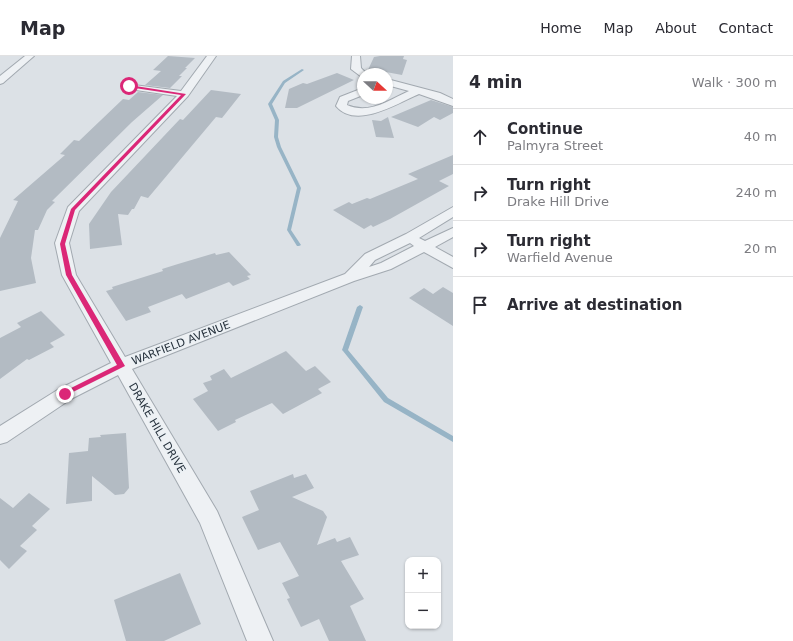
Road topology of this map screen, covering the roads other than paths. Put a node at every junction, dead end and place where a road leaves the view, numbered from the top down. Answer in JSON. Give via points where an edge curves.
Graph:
{"nodes":[{"id":1,"x":30,"y":56,"type":"edge"},
{"id":2,"x":212,"y":56,"type":"edge"},
{"id":3,"x":356,"y":56,"type":"edge"},
{"id":4,"x":357,"y":70,"type":"edge"},
{"id":5,"x":0,"y":81,"type":"edge"},
{"id":6,"x":393,"y":84,"type":"edge"},
{"id":7,"x":129,"y":86,"type":"dead end"},
{"id":8,"x":419,"y":90,"type":"junction"},
{"id":9,"x":184,"y":94,"type":"junction"},
{"id":10,"x":357,"y":94,"type":"edge"},
{"id":11,"x":393,"y":102,"type":"edge"},
{"id":12,"x":453,"y":103,"type":"edge"},
{"id":13,"x":389,"y":104,"type":"edge"},
{"id":14,"x":453,"y":211,"type":"edge"},
{"id":15,"x":453,"y":232,"type":"edge"},
{"id":16,"x":411,"y":237,"type":"junction"},
{"id":17,"x":426,"y":247,"type":"junction"},
{"id":18,"x":453,"y":264,"type":"edge"},
{"id":19,"x":349,"y":278,"type":"junction"},
{"id":20,"x":121,"y":366,"type":"junction"},
{"id":21,"x":0,"y":436,"type":"edge"},
{"id":22,"x":260,"y":641,"type":"edge"}],
"edges":[{"from":1,"to":5,"type":"street"},
{"from":2,"to":9,"type":"street","name":"DRAKE HILL DRIVE"},
{"from":3,"to":4,"type":"street"},
{"from":6,"to":8,"type":"street"},
{"from":7,"to":9,"type":"street"},
{"from":8,"to":11,"type":"street"},
{"from":8,"to":12,"type":"street"},
{"from":9,"to":20,"type":"street","name":"DRAKE HILL DRIVE","via":[[73,210],[62,244],[69,275]]},
{"from":10,"to":13,"type":"street","via":[[344,99],[341,106],[354,112],[372,112]]},
{"from":14,"to":16,"type":"street","name":"WARFIELD AVENUE"},
{"from":15,"to":17,"type":"street","name":"WARFIELD AVENUE"},
{"from":16,"to":17,"type":"street"},
{"from":16,"to":19,"type":"street","name":"WARFIELD AVENUE","via":[[370,257]]},
{"from":17,"to":18,"type":"street"},
{"from":17,"to":19,"type":"street","name":"WARFIELD AVENUE","via":[[386,266]]},
{"from":19,"to":20,"type":"street","name":"WARFIELD AVENUE"},
{"from":20,"to":21,"type":"street","name":"WARFIELD AVENUE","via":[[65,394]]},
{"from":20,"to":22,"type":"street","name":"DRAKE HILL DRIVE","via":[[209,518]]}]}
